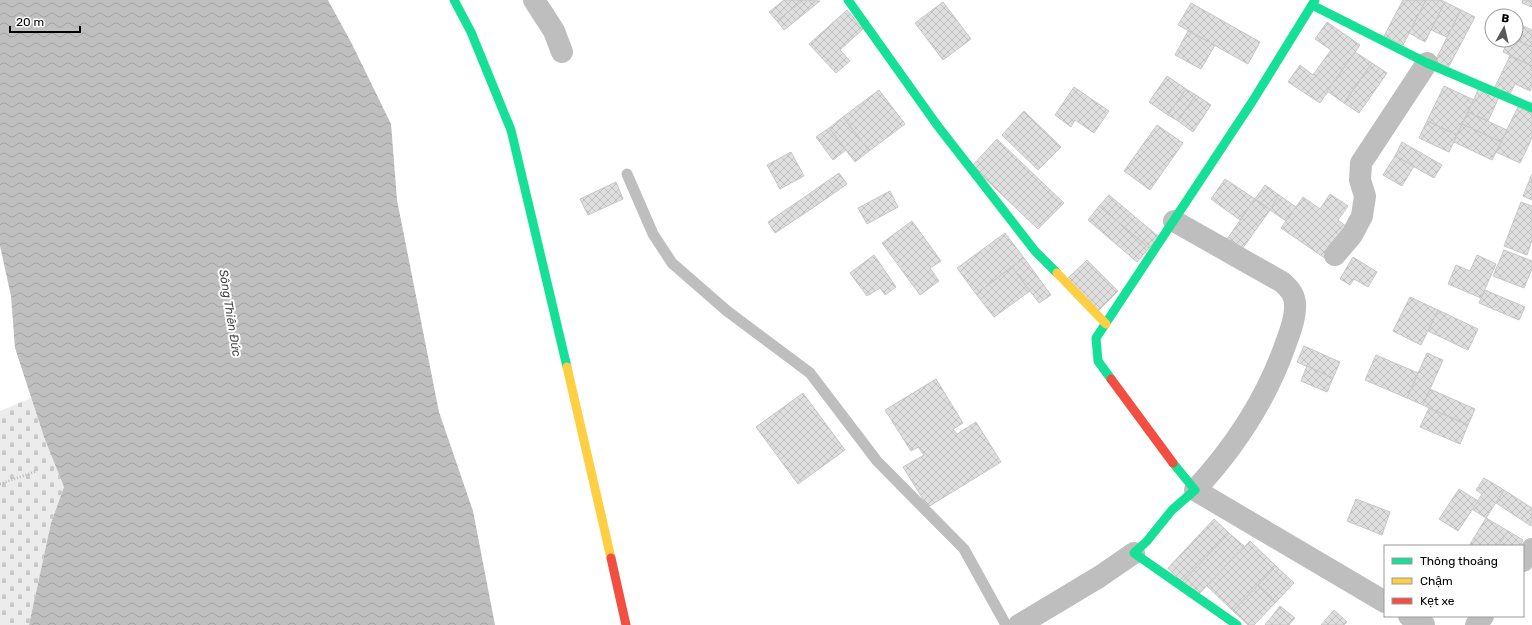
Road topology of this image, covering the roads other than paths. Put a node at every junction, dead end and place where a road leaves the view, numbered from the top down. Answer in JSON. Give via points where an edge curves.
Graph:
{"nodes":[{"id":1,"x":454,"y":0,"type":"edge"},
{"id":2,"x":534,"y":0,"type":"edge"},
{"id":3,"x":848,"y":0,"type":"edge"},
{"id":4,"x":1313,"y":3,"type":"edge"},
{"id":5,"x":562,"y":52,"type":"dead end"},
{"id":6,"x":1427,"y":64,"type":"junction"},
{"id":7,"x":1532,"y":108,"type":"edge"},
{"id":8,"x":627,"y":174,"type":"dead end"},
{"id":9,"x":1174,"y":221,"type":"junction"},
{"id":10,"x":1336,"y":255,"type":"dead end"},
{"id":11,"x":1106,"y":324,"type":"junction"},
{"id":12,"x":1195,"y":490,"type":"junction"},
{"id":13,"x":1532,"y":549,"type":"edge"},
{"id":14,"x":1134,"y":553,"type":"junction"},
{"id":15,"x":1524,"y":561,"type":"edge"},
{"id":16,"x":1384,"y":601,"type":"edge"},
{"id":17,"x":1411,"y":617,"type":"edge"},
{"id":18,"x":1482,"y":617,"type":"edge"},
{"id":19,"x":626,"y":625,"type":"edge"},
{"id":20,"x":1006,"y":625,"type":"edge"},
{"id":21,"x":1019,"y":625,"type":"edge"},
{"id":22,"x":1237,"y":625,"type":"edge"},
{"id":23,"x":1424,"y":625,"type":"edge"},
{"id":24,"x":1476,"y":625,"type":"edge"}],
"edges":[{"from":1,"to":19,"type":"street","via":[[471,32],[511,130]]},
{"from":2,"to":5,"type":"street","via":[[554,30]]},
{"from":3,"to":11,"type":"street","via":[[937,125],[1035,251]]},
{"from":4,"to":6,"type":"street"},
{"from":4,"to":9,"type":"street"},
{"from":6,"to":7,"type":"street"},
{"from":6,"to":10,"type":"street","via":[[1361,163],[1360,180],[1365,196],[1362,216],[1352,235]]},
{"from":8,"to":20,"type":"lane","via":[[652,234],[672,263],[727,311],[810,373],[877,461],[964,549]]},
{"from":9,"to":11,"type":"street"},
{"from":9,"to":12,"type":"street","via":[[1282,282],[1290,290],[1295,307],[1292,325],[1278,365],[1251,417],[1220,463]]},
{"from":11,"to":12,"type":"street","via":[[1096,338],[1098,361],[1154,439]]},
{"from":12,"to":14,"type":"street","via":[[1172,510]]},
{"from":12,"to":16,"type":"street"},
{"from":13,"to":15,"type":"street"},
{"from":14,"to":21,"type":"street"},
{"from":14,"to":22,"type":"street"},
{"from":17,"to":23,"type":"street"},
{"from":18,"to":24,"type":"street"}]}
